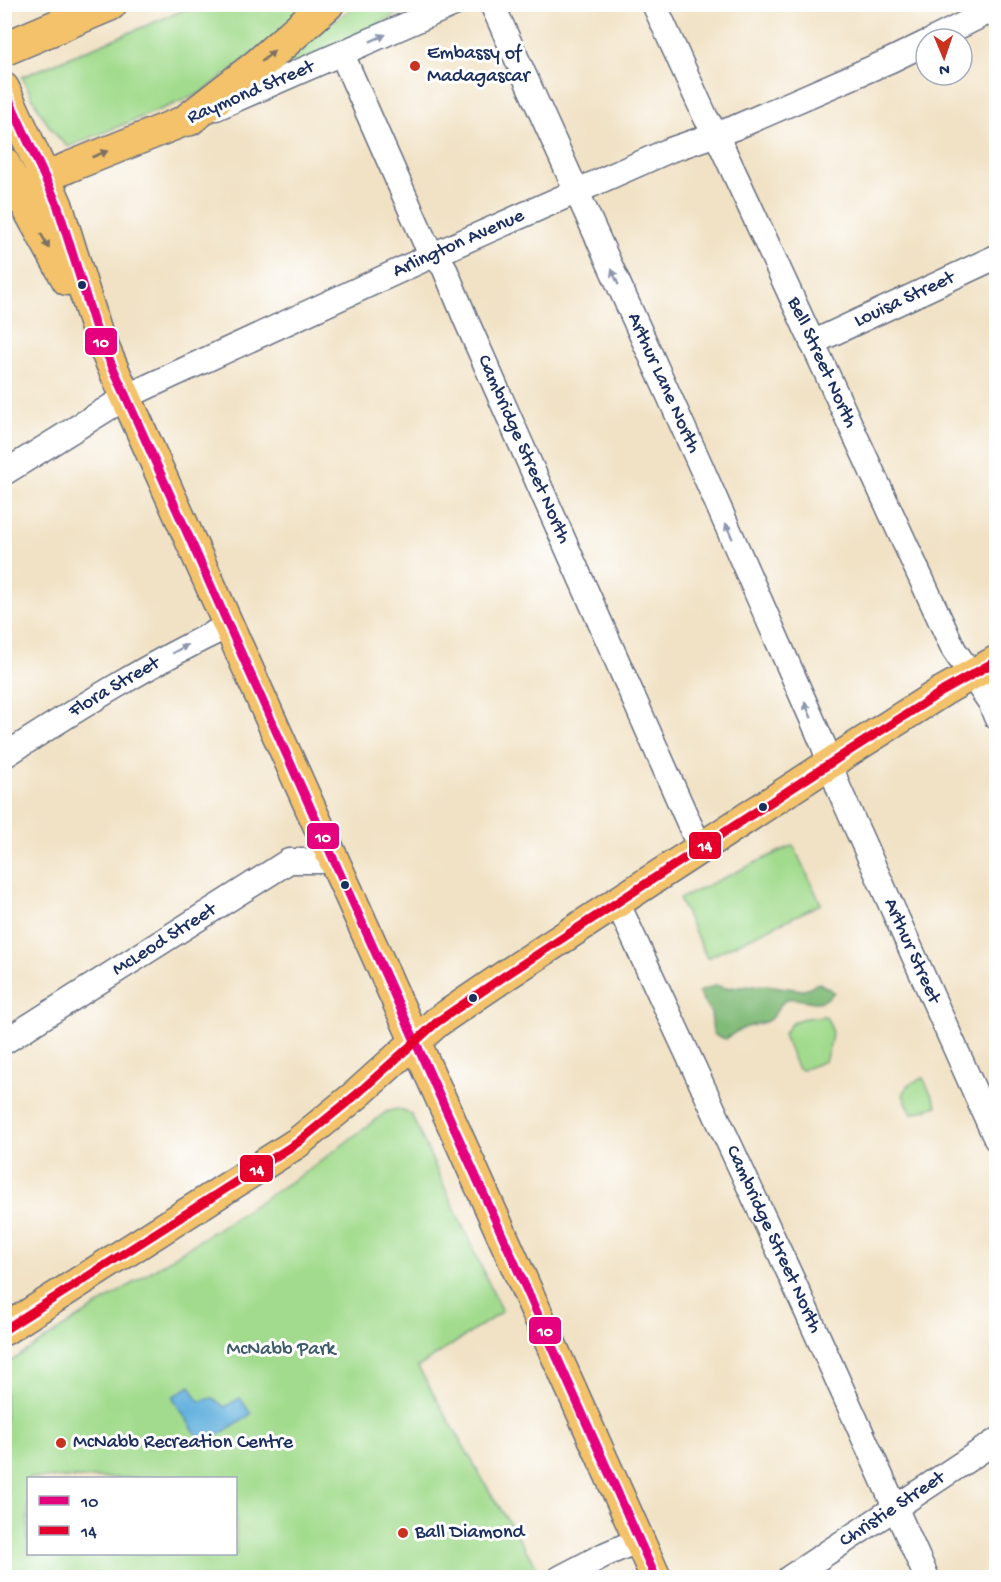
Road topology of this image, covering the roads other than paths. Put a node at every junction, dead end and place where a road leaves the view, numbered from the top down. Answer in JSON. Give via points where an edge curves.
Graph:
{"nodes":[{"id":1,"x":110,"y":4,"type":"edge"},
{"id":2,"x":327,"y":4,"type":"edge"},
{"id":3,"x":454,"y":4,"type":"edge"},
{"id":4,"x":492,"y":4,"type":"edge"},
{"id":5,"x":654,"y":4,"type":"edge"},
{"id":6,"x":996,"y":8,"type":"edge"},
{"id":7,"x":958,"y":27,"type":"edge"},
{"id":8,"x":9,"y":47,"type":"edge"},
{"id":9,"x":914,"y":49,"type":"edge"},
{"id":10,"x":342,"y":54,"type":"junction"},
{"id":11,"x":4,"y":87,"type":"edge"},
{"id":12,"x":189,"y":119,"type":"junction"},
{"id":13,"x":716,"y":134,"type":"junction"},
{"id":14,"x":4,"y":162,"type":"edge"},
{"id":15,"x":46,"y":177,"type":"junction"},
{"id":16,"x":11,"y":192,"type":"edge"},
{"id":17,"x":577,"y":192,"type":"junction"},
{"id":18,"x":433,"y":255,"type":"junction"},
{"id":19,"x":996,"y":257,"type":"edge"},
{"id":20,"x":97,"y":332,"type":"junction"},
{"id":21,"x":812,"y":343,"type":"junction"},
{"id":22,"x":126,"y":397,"type":"junction"},
{"id":23,"x":4,"y":472,"type":"edge"},
{"id":24,"x":228,"y":626,"type":"junction"},
{"id":25,"x":984,"y":668,"type":"edge"},
{"id":26,"x":996,"y":717,"type":"edge"},
{"id":27,"x":4,"y":756,"type":"edge"},
{"id":28,"x":830,"y":764,"type":"junction"},
{"id":29,"x":700,"y":848,"type":"junction"},
{"id":30,"x":333,"y":861,"type":"junction"},
{"id":31,"x":617,"y":902,"type":"junction"},
{"id":32,"x":415,"y":1040,"type":"junction"},
{"id":33,"x":4,"y":1042,"type":"edge"},
{"id":34,"x":996,"y":1139,"type":"edge"},
{"id":35,"x":4,"y":1330,"type":"edge"},
{"id":36,"x":996,"y":1441,"type":"edge"},
{"id":37,"x":896,"y":1509,"type":"junction"},
{"id":38,"x":639,"y":1540,"type":"junction"},
{"id":39,"x":560,"y":1578,"type":"edge"},
{"id":40,"x":656,"y":1578,"type":"edge"},
{"id":41,"x":789,"y":1578,"type":"edge"},
{"id":42,"x":927,"y":1578,"type":"edge"}],
"edges":[{"from":1,"to":8,"type":"highway"},
{"from":12,"to":2,"type":"highway","one_way":true},
{"from":10,"to":3,"type":"street","name":"Raymond Street","one_way":true},
{"from":4,"to":17,"type":"street","name":"Arthur Lane North"},
{"from":5,"to":13,"type":"street","name":"Bell Street North"},
{"from":6,"to":7,"type":"street"},
{"from":9,"to":13,"type":"street","name":"Arlington Avenue"},
{"from":10,"to":12,"type":"street","name":"Raymond Street"},
{"from":10,"to":18,"type":"street","name":"Cambridge Street North"},
{"from":11,"to":15,"type":"main road"},
{"from":15,"to":12,"type":"main road","name":"Raymond Street","one_way":true},
{"from":13,"to":17,"type":"street","name":"Arlington Avenue"},
{"from":13,"to":21,"type":"street","name":"Bell Street North"},
{"from":14,"to":16,"type":"main road"},
{"from":15,"to":16,"type":"main road","name":"Raymond Street"},
{"from":15,"to":20,"type":"main road"},
{"from":16,"to":20,"type":"main road","one_way":true},
{"from":17,"to":18,"type":"street","name":"Arlington Avenue"},
{"from":28,"to":17,"type":"street","name":"Arthur Lane North","one_way":true},
{"from":18,"to":22,"type":"street","name":"Arlington Avenue"},
{"from":18,"to":29,"type":"street","name":"Cambridge Street North","via":[[444,267]]},
{"from":19,"to":21,"type":"street","name":"Louisa Street"},
{"from":20,"to":22,"type":"main road"},
{"from":21,"to":25,"type":"street","name":"Bell Street North","via":[[954,650]]},
{"from":22,"to":23,"type":"street","name":"Arlington Avenue"},
{"from":22,"to":24,"type":"main road"},
{"from":27,"to":24,"type":"street","name":"Flora Street","one_way":true,"via":[[118,684]]},
{"from":24,"to":30,"type":"main road"},
{"from":25,"to":26,"type":"street","name":"Bell Street North"},
{"from":25,"to":28,"type":"main road"},
{"from":28,"to":29,"type":"main road"},
{"from":28,"to":34,"type":"street","name":"Arthur Street"},
{"from":29,"to":31,"type":"main road"},
{"from":30,"to":32,"type":"main road"},
{"from":30,"to":33,"type":"street","name":"McLeod Street","via":[[289,861]]},
{"from":31,"to":32,"type":"main road"},
{"from":31,"to":37,"type":"street","name":"Cambridge Street North"},
{"from":32,"to":35,"type":"main road","via":[[291,1148]]},
{"from":32,"to":38,"type":"main road"},
{"from":36,"to":37,"type":"street","name":"Christie Street"},
{"from":37,"to":41,"type":"street","name":"Christie Street"},
{"from":37,"to":42,"type":"street","name":"Cambridge Street North"},
{"from":38,"to":39,"type":"street"},
{"from":38,"to":40,"type":"main road"}]}
